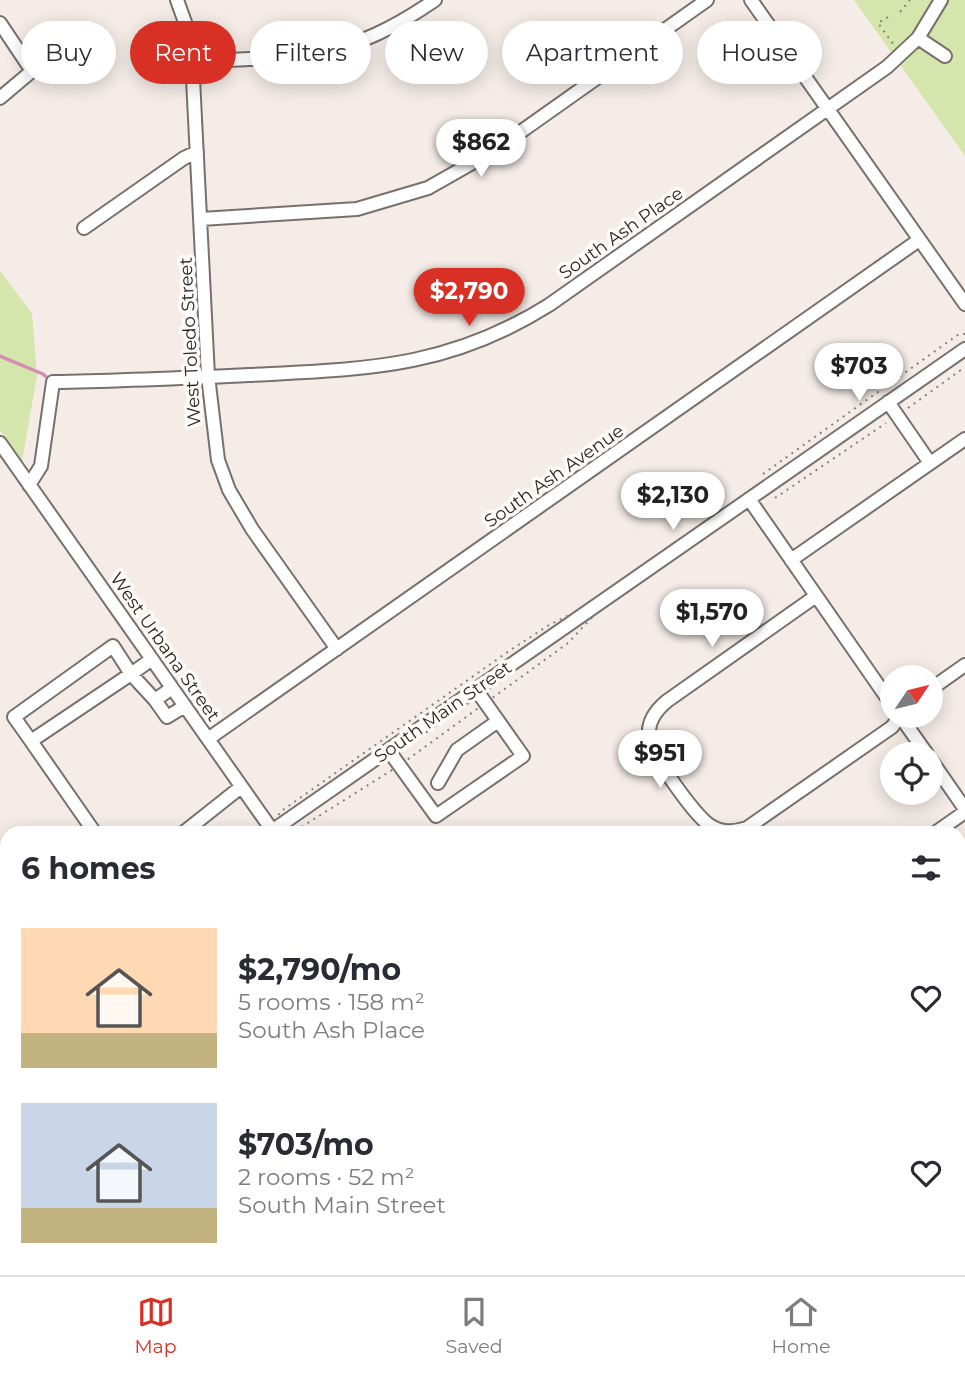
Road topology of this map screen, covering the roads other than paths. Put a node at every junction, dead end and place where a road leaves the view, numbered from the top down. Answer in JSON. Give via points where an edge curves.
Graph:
{"nodes":[{"id":1,"x":177,"y":0,"type":"edge"},
{"id":2,"x":435,"y":0,"type":"edge"},
{"id":3,"x":708,"y":0,"type":"edge"},
{"id":4,"x":751,"y":0,"type":"edge"},
{"id":5,"x":941,"y":0,"type":"edge"},
{"id":6,"x":186,"y":21,"type":"edge"},
{"id":7,"x":0,"y":23,"type":"edge"},
{"id":8,"x":918,"y":38,"type":"junction"},
{"id":9,"x":944,"y":56,"type":"dead end"},
{"id":10,"x":236,"y":60,"type":"edge"},
{"id":11,"x":194,"y":84,"type":"edge"},
{"id":12,"x":0,"y":98,"type":"edge"},
{"id":13,"x":827,"y":110,"type":"junction"},
{"id":14,"x":197,"y":152,"type":"junction"},
{"id":15,"x":201,"y":219,"type":"junction"},
{"id":16,"x":83,"y":228,"type":"dead end"},
{"id":17,"x":919,"y":240,"type":"junction"},
{"id":18,"x":965,"y":304,"type":"edge"},
{"id":19,"x":965,"y":348,"type":"edge"},
{"id":20,"x":208,"y":376,"type":"junction"},
{"id":21,"x":888,"y":402,"type":"junction"},
{"id":22,"x":965,"y":439,"type":"edge"},
{"id":23,"x":0,"y":443,"type":"edge"},
{"id":24,"x":930,"y":463,"type":"junction"},
{"id":25,"x":29,"y":485,"type":"junction"},
{"id":26,"x":749,"y":499,"type":"junction"},
{"id":27,"x":791,"y":560,"type":"junction"},
{"id":28,"x":816,"y":596,"type":"junction"},
{"id":29,"x":337,"y":649,"type":"junction"},
{"id":30,"x":152,"y":659,"type":"junction"},
{"id":31,"x":965,"y":665,"type":"edge"},
{"id":32,"x":131,"y":674,"type":"junction"},
{"id":33,"x":943,"y":681,"type":"edge"},
{"id":34,"x":172,"y":688,"type":"junction"},
{"id":35,"x":880,"y":688,"type":"edge"},
{"id":36,"x":477,"y":691,"type":"junction"},
{"id":37,"x":155,"y":701,"type":"junction"},
{"id":38,"x":185,"y":706,"type":"junction"},
{"id":39,"x":498,"y":721,"type":"junction"},
{"id":40,"x":891,"y":728,"type":"edge"},
{"id":41,"x":208,"y":739,"type":"junction"},
{"id":42,"x":31,"y":741,"type":"junction"},
{"id":43,"x":389,"y":751,"type":"junction"},
{"id":44,"x":943,"y":778,"type":"edge"},
{"id":45,"x":438,"y":783,"type":"dead end"},
{"id":46,"x":241,"y":787,"type":"junction"},
{"id":47,"x":965,"y":811,"type":"edge"},
{"id":48,"x":90,"y":826,"type":"edge"},
{"id":49,"x":192,"y":826,"type":"edge"},
{"id":50,"x":267,"y":826,"type":"edge"},
{"id":51,"x":280,"y":826,"type":"edge"},
{"id":52,"x":711,"y":826,"type":"edge"},
{"id":53,"x":749,"y":826,"type":"edge"},
{"id":54,"x":945,"y":826,"type":"edge"}],
"edges":[{"from":1,"to":6,"type":"street","name":"West Toledo Street"},
{"from":2,"to":10,"type":"street","via":[[385,31],[340,48]]},
{"from":3,"to":15,"type":"street","via":[[495,149],[429,188],[357,209]]},
{"from":4,"to":13,"type":"street"},
{"from":5,"to":8,"type":"street","name":"South Ash Place"},
{"from":7,"to":12,"type":"street","via":[[32,71]]},
{"from":8,"to":9,"type":"street"},
{"from":8,"to":13,"type":"street","name":"South Ash Place"},
{"from":11,"to":14,"type":"street","name":"West Toledo Street"},
{"from":13,"to":17,"type":"street"},
{"from":13,"to":20,"type":"street","name":"South Ash Place","via":[[549,305],[503,332],[406,364]]},
{"from":14,"to":15,"type":"street","name":"West Toledo Street"},
{"from":14,"to":16,"type":"street"},
{"from":15,"to":20,"type":"street","name":"West Toledo Street"},
{"from":17,"to":18,"type":"street"},
{"from":17,"to":29,"type":"street","name":"South Ash Avenue"},
{"from":19,"to":21,"type":"street","name":"South Main Street"},
{"from":20,"to":25,"type":"street","name":"South Ash Place","via":[[52,382],[41,466]]},
{"from":20,"to":29,"type":"street","name":"West Toledo Street","via":[[215,445],[229,490],[251,529]]},
{"from":21,"to":24,"type":"street"},
{"from":21,"to":26,"type":"street","name":"South Main Street"},
{"from":22,"to":24,"type":"street"},
{"from":23,"to":25,"type":"street","name":"West Urbana Street"},
{"from":24,"to":27,"type":"street"},
{"from":25,"to":30,"type":"street","name":"West Urbana Street"},
{"from":26,"to":27,"type":"street"},
{"from":26,"to":36,"type":"street","name":"South Main Street"},
{"from":27,"to":28,"type":"street"},
{"from":28,"to":35,"type":"street"},
{"from":28,"to":52,"type":"street","via":[[657,710],[649,731],[651,748],[697,814]]},
{"from":29,"to":41,"type":"street","name":"South Ash Avenue"},
{"from":30,"to":32,"type":"street"},
{"from":30,"to":34,"type":"street","name":"West Urbana Street"},
{"from":31,"to":33,"type":"street"},
{"from":32,"to":37,"type":"street"},
{"from":32,"to":42,"type":"street"},
{"from":32,"to":42,"type":"street","via":[[114,646],[14,717]]},
{"from":34,"to":37,"type":"street"},
{"from":34,"to":38,"type":"street","name":"West Urbana Street"},
{"from":36,"to":39,"type":"street"},
{"from":36,"to":43,"type":"street","name":"South Main Street"},
{"from":37,"to":38,"type":"street","via":[[167,717]]},
{"from":38,"to":41,"type":"street","name":"West Urbana Street"},
{"from":39,"to":43,"type":"street","via":[[523,756],[436,816]]},
{"from":39,"to":45,"type":"street","via":[[457,750]]},
{"from":40,"to":53,"type":"street"},
{"from":41,"to":46,"type":"street","name":"West Urbana Street"},
{"from":42,"to":48,"type":"street"},
{"from":43,"to":51,"type":"street","name":"South Main Street"},
{"from":44,"to":47,"type":"street"},
{"from":46,"to":49,"type":"street"},
{"from":46,"to":50,"type":"street","name":"West Urbana Street"},
{"from":47,"to":54,"type":"street"}]}
